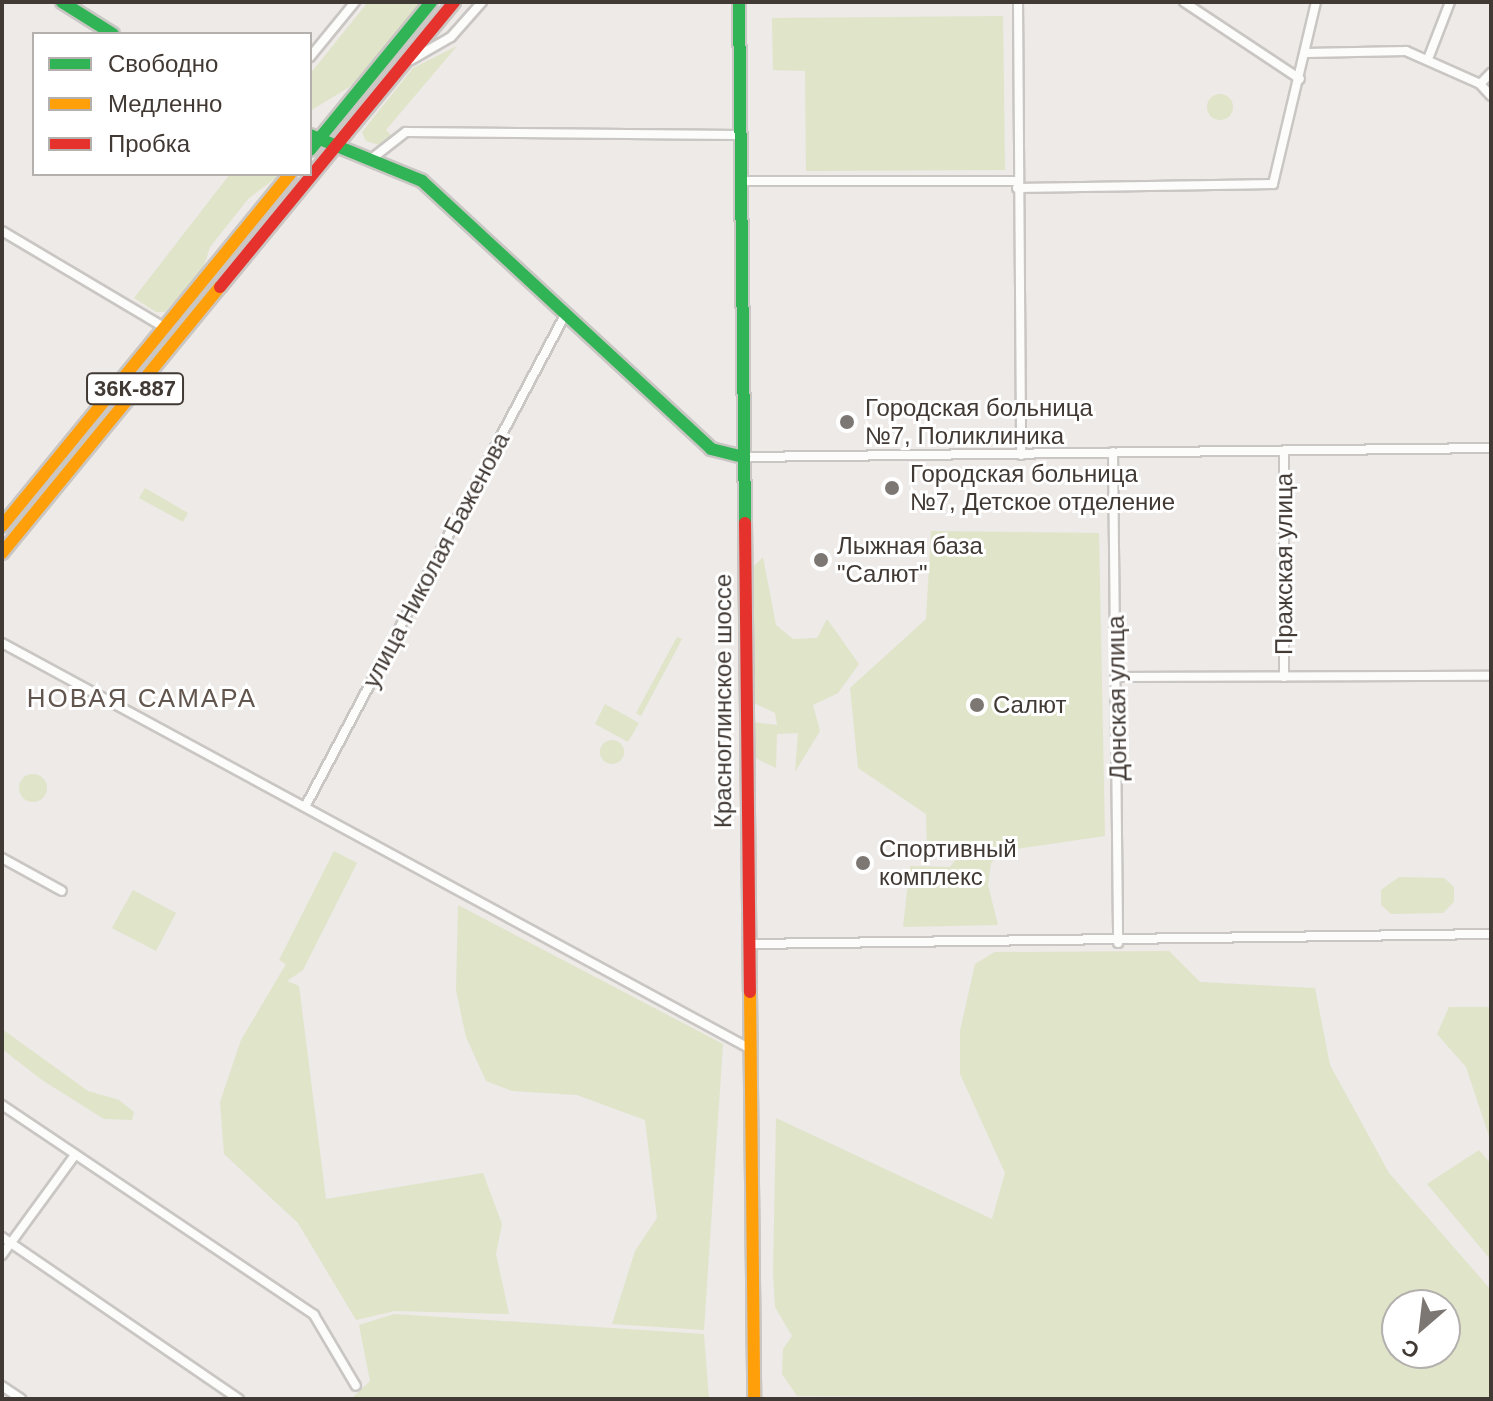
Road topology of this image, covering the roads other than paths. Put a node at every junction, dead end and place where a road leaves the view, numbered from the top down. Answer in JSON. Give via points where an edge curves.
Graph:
{"nodes":[{"id":1,"x":62,"y":2,"type":"edge"},
{"id":2,"x":355,"y":2,"type":"edge"},
{"id":3,"x":431,"y":2,"type":"edge"},
{"id":4,"x":454,"y":2,"type":"edge"},
{"id":5,"x":482,"y":2,"type":"edge"},
{"id":6,"x":739,"y":2,"type":"edge"},
{"id":7,"x":1018,"y":2,"type":"edge"},
{"id":8,"x":1184,"y":2,"type":"edge"},
{"id":9,"x":1316,"y":2,"type":"edge"},
{"id":10,"x":1450,"y":2,"type":"edge"},
{"id":11,"x":110,"y":32,"type":"edge"},
{"id":12,"x":1306,"y":53,"type":"junction"},
{"id":13,"x":312,"y":55,"type":"edge"},
{"id":14,"x":1428,"y":59,"type":"junction"},
{"id":15,"x":404,"y":64,"type":"junction"},
{"id":16,"x":1491,"y":73,"type":"edge"},
{"id":17,"x":1300,"y":79,"type":"junction"},
{"id":18,"x":1480,"y":84,"type":"junction"},
{"id":19,"x":1491,"y":96,"type":"edge"},
{"id":20,"x":738,"y":135,"type":"junction"},
{"id":21,"x":315,"y":137,"type":"edge"},
{"id":22,"x":337,"y":144,"type":"junction"},
{"id":23,"x":375,"y":156,"type":"junction"},
{"id":24,"x":312,"y":175,"type":"edge"},
{"id":25,"x":288,"y":176,"type":"edge"},
{"id":26,"x":311,"y":176,"type":"edge"},
{"id":27,"x":739,"y":181,"type":"junction"},
{"id":28,"x":1017,"y":185,"type":"junction"},
{"id":29,"x":2,"y":231,"type":"edge"},
{"id":30,"x":567,"y":311,"type":"junction"},
{"id":31,"x":164,"y":327,"type":"junction"},
{"id":32,"x":1491,"y":448,"type":"edge"},
{"id":33,"x":1113,"y":452,"type":"junction"},
{"id":34,"x":1284,"y":452,"type":"junction"},
{"id":35,"x":1021,"y":455,"type":"junction"},
{"id":36,"x":744,"y":457,"type":"junction"},
{"id":37,"x":2,"y":526,"type":"edge"},
{"id":38,"x":2,"y":553,"type":"edge"},
{"id":39,"x":2,"y":643,"type":"edge"},
{"id":40,"x":1491,"y":676,"type":"edge"},
{"id":41,"x":1117,"y":677,"type":"junction"},
{"id":42,"x":1284,"y":677,"type":"junction"},
{"id":43,"x":305,"y":807,"type":"junction"},
{"id":44,"x":2,"y":858,"type":"edge"},
{"id":45,"x":62,"y":891,"type":"dead end"},
{"id":46,"x":1491,"y":934,"type":"edge"},
{"id":47,"x":1118,"y":943,"type":"junction"},
{"id":48,"x":749,"y":944,"type":"junction"},
{"id":49,"x":749,"y":1048,"type":"junction"},
{"id":50,"x":2,"y":1105,"type":"edge"},
{"id":51,"x":75,"y":1155,"type":"junction"},
{"id":52,"x":6,"y":1240,"type":"edge"},
{"id":53,"x":2,"y":1255,"type":"edge"},
{"id":54,"x":2,"y":1386,"type":"edge"},
{"id":55,"x":356,"y":1386,"type":"dead end"},
{"id":56,"x":21,"y":1399,"type":"edge"},
{"id":57,"x":239,"y":1399,"type":"edge"},
{"id":58,"x":754,"y":1399,"type":"edge"}],
"edges":[{"from":1,"to":11,"type":"main road"},
{"from":2,"to":13,"type":"street"},
{"from":3,"to":21,"type":"main road"},
{"from":4,"to":15,"type":"main road","number":"36К-887"},
{"from":5,"to":15,"type":"street","via":[[451,37]]},
{"from":6,"to":20,"type":"main road","name":"Красноглинское шоссе"},
{"from":7,"to":28,"type":"street"},
{"from":8,"to":17,"type":"street"},
{"from":9,"to":12,"type":"street"},
{"from":10,"to":14,"type":"street"},
{"from":12,"to":14,"type":"street","via":[[1406,51]]},
{"from":12,"to":17,"type":"street"},
{"from":14,"to":18,"type":"street"},
{"from":15,"to":22,"type":"main road","number":"36К-887"},
{"from":16,"to":18,"type":"street"},
{"from":17,"to":28,"type":"street","via":[[1279,177],[1261,187]]},
{"from":18,"to":19,"type":"street"},
{"from":20,"to":23,"type":"street","via":[[406,132]]},
{"from":20,"to":27,"type":"main road","name":"Красноглинское шоссе"},
{"from":21,"to":22,"type":"main road"},
{"from":22,"to":23,"type":"main road"},
{"from":22,"to":24,"type":"main road","number":"36К-887"},
{"from":23,"to":30,"type":"main road","via":[[438,193]]},
{"from":25,"to":31,"type":"main road","number":"36К-887"},
{"from":26,"to":38,"type":"main road","number":"36К-887"},
{"from":27,"to":28,"type":"street"},
{"from":27,"to":36,"type":"main road","name":"Красноглинское шоссе"},
{"from":28,"to":35,"type":"street"},
{"from":29,"to":31,"type":"street"},
{"from":30,"to":36,"type":"main road","via":[[711,449]]},
{"from":30,"to":43,"type":"street","name":"улица Николая Баженова"},
{"from":31,"to":37,"type":"main road","number":"36К-887"},
{"from":32,"to":34,"type":"street"},
{"from":33,"to":34,"type":"street"},
{"from":33,"to":35,"type":"street"},
{"from":33,"to":41,"type":"street","name":"Донская улица"},
{"from":34,"to":42,"type":"street","name":"Пражская улица"},
{"from":35,"to":36,"type":"street"},
{"from":36,"to":48,"type":"main road","name":"Красноглинское шоссе"},
{"from":39,"to":43,"type":"street"},
{"from":40,"to":42,"type":"street"},
{"from":41,"to":42,"type":"street"},
{"from":41,"to":47,"type":"street","name":"Донская улица"},
{"from":43,"to":49,"type":"street"},
{"from":44,"to":45,"type":"street"},
{"from":46,"to":47,"type":"street"},
{"from":47,"to":48,"type":"street"},
{"from":48,"to":49,"type":"main road","name":"Красноглинское шоссе"},
{"from":49,"to":58,"type":"main road","name":"Красноглинское шоссе"},
{"from":50,"to":51,"type":"street"},
{"from":51,"to":52,"type":"street"},
{"from":51,"to":55,"type":"street","via":[[314,1315]]},
{"from":52,"to":53,"type":"street"},
{"from":52,"to":57,"type":"street"},
{"from":54,"to":56,"type":"street"}]}
